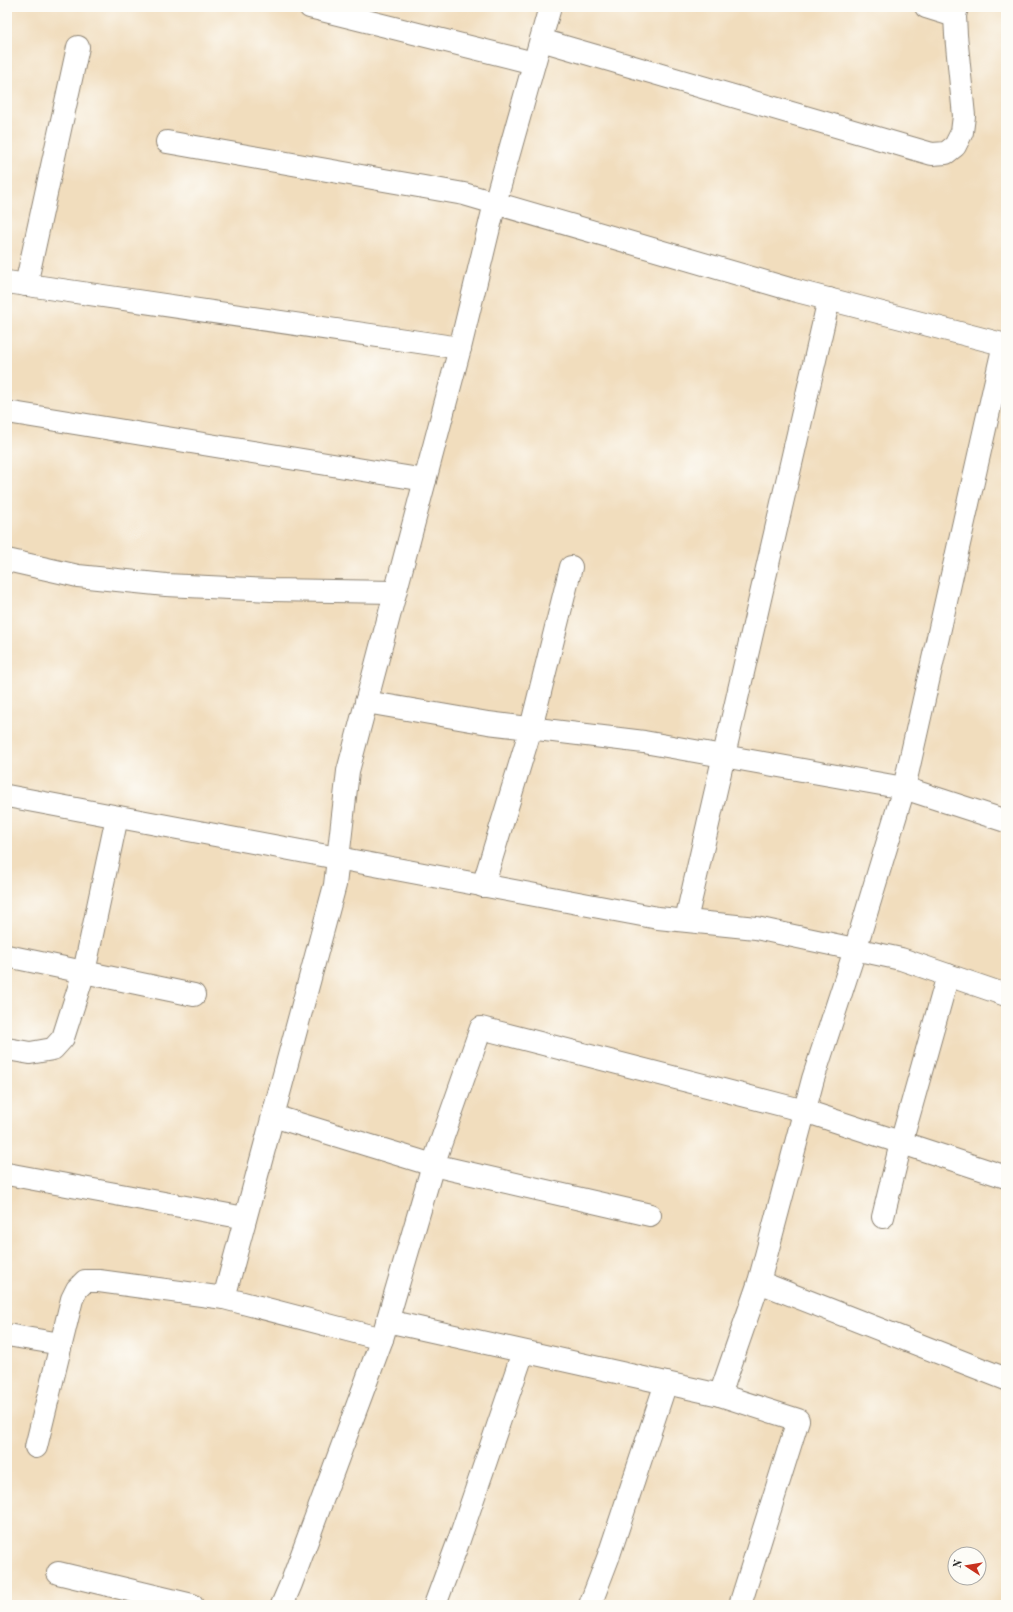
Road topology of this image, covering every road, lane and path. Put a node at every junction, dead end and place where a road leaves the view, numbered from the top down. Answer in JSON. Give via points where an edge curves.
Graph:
{"nodes":[{"id":1,"x":310,"y":7,"type":"edge"},
{"id":2,"x":550,"y":7,"type":"edge"},
{"id":3,"x":926,"y":7,"type":"edge"},
{"id":4,"x":956,"y":12,"type":"edge"},
{"id":5,"x":541,"y":40,"type":"junction"},
{"id":6,"x":78,"y":47,"type":"dead end"},
{"id":7,"x":534,"y":63,"type":"junction"},
{"id":8,"x":167,"y":142,"type":"dead end"},
{"id":9,"x":495,"y":203,"type":"junction"},
{"id":10,"x":16,"y":283,"type":"edge"},
{"id":11,"x":829,"y":299,"type":"junction"},
{"id":12,"x":1005,"y":344,"type":"edge"},
{"id":13,"x":460,"y":348,"type":"junction"},
{"id":14,"x":7,"y":412,"type":"edge"},
{"id":15,"x":425,"y":480,"type":"junction"},
{"id":16,"x":7,"y":560,"type":"edge"},
{"id":17,"x":571,"y":567,"type":"dead end"},
{"id":18,"x":395,"y":592,"type":"junction"},
{"id":19,"x":366,"y":702,"type":"junction"},
{"id":20,"x":531,"y":728,"type":"junction"},
{"id":21,"x":724,"y":756,"type":"junction"},
{"id":22,"x":904,"y":788,"type":"junction"},
{"id":23,"x":7,"y":796,"type":"edge"},
{"id":24,"x":117,"y":817,"type":"junction"},
{"id":25,"x":1006,"y":821,"type":"edge"},
{"id":26,"x":338,"y":859,"type":"junction"},
{"id":27,"x":483,"y":886,"type":"junction"},
{"id":28,"x":686,"y":920,"type":"junction"},
{"id":29,"x":855,"y":950,"type":"junction"},
{"id":30,"x":7,"y":956,"type":"edge"},
{"id":31,"x":84,"y":972,"type":"junction"},
{"id":32,"x":948,"y":975,"type":"junction"},
{"id":33,"x":194,"y":994,"type":"dead end"},
{"id":34,"x":1006,"y":995,"type":"edge"},
{"id":35,"x":7,"y":1049,"type":"edge"},
{"id":36,"x":805,"y":1112,"type":"junction"},
{"id":37,"x":273,"y":1116,"type":"junction"},
{"id":38,"x":901,"y":1143,"type":"junction"},
{"id":39,"x":433,"y":1165,"type":"junction"},
{"id":40,"x":7,"y":1174,"type":"edge"},
{"id":41,"x":1006,"y":1178,"type":"edge"},
{"id":42,"x":650,"y":1215,"type":"dead end"},
{"id":43,"x":882,"y":1217,"type":"dead end"},
{"id":44,"x":245,"y":1218,"type":"junction"},
{"id":45,"x":759,"y":1282,"type":"junction"},
{"id":46,"x":224,"y":1298,"type":"junction"},
{"id":47,"x":384,"y":1330,"type":"junction"},
{"id":48,"x":7,"y":1335,"type":"edge"},
{"id":49,"x":61,"y":1344,"type":"junction"},
{"id":50,"x":523,"y":1352,"type":"junction"},
{"id":51,"x":1006,"y":1378,"type":"edge"},
{"id":52,"x":666,"y":1383,"type":"junction"},
{"id":53,"x":720,"y":1395,"type":"junction"},
{"id":54,"x":36,"y":1447,"type":"dead end"},
{"id":55,"x":58,"y":1573,"type":"dead end"},
{"id":56,"x":122,"y":1597,"type":"edge"},
{"id":57,"x":192,"y":1605,"type":"edge"},
{"id":58,"x":282,"y":1605,"type":"edge"},
{"id":59,"x":435,"y":1605,"type":"edge"},
{"id":60,"x":590,"y":1605,"type":"edge"},
{"id":61,"x":740,"y":1605,"type":"edge"}],
"edges":[{"from":1,"to":7,"type":"street"},
{"from":2,"to":5,"type":"street"},
{"from":3,"to":4,"type":"street"},
{"from":4,"to":5,"type":"street","via":[[964,116],[962,132],[955,146],[946,153],[932,154]]},
{"from":5,"to":7,"type":"street"},
{"from":6,"to":10,"type":"street"},
{"from":7,"to":9,"type":"street"},
{"from":8,"to":9,"type":"street","via":[[464,194]]},
{"from":9,"to":11,"type":"street"},
{"from":9,"to":13,"type":"street"},
{"from":10,"to":13,"type":"street"},
{"from":11,"to":12,"type":"street"},
{"from":11,"to":21,"type":"street"},
{"from":12,"to":22,"type":"street"},
{"from":13,"to":15,"type":"street"},
{"from":14,"to":15,"type":"street"},
{"from":15,"to":18,"type":"street"},
{"from":16,"to":18,"type":"street","via":[[78,576],[166,585]]},
{"from":17,"to":20,"type":"street"},
{"from":18,"to":19,"type":"street"},
{"from":19,"to":20,"type":"street"},
{"from":19,"to":26,"type":"street","via":[[348,771]]},
{"from":20,"to":21,"type":"street","via":[[644,742]]},
{"from":20,"to":27,"type":"street"},
{"from":21,"to":22,"type":"street"},
{"from":21,"to":28,"type":"street"},
{"from":22,"to":25,"type":"street"},
{"from":22,"to":29,"type":"street"},
{"from":23,"to":24,"type":"street"},
{"from":24,"to":26,"type":"street"},
{"from":24,"to":31,"type":"street"},
{"from":26,"to":27,"type":"street"},
{"from":26,"to":37,"type":"street","via":[[335,885]]},
{"from":27,"to":28,"type":"street","via":[[658,918]]},
{"from":28,"to":29,"type":"street","via":[[756,928]]},
{"from":29,"to":32,"type":"street","via":[[901,959]]},
{"from":29,"to":36,"type":"street","via":[[813,1079]]},
{"from":30,"to":31,"type":"street"},
{"from":31,"to":33,"type":"street"},
{"from":31,"to":35,"type":"street","via":[[63,1038],[53,1049],[30,1053]]},
{"from":32,"to":34,"type":"street"},
{"from":32,"to":38,"type":"street"},
{"from":36,"to":38,"type":"street"},
{"from":36,"to":39,"type":"street","via":[[481,1028]]},
{"from":36,"to":45,"type":"street"},
{"from":37,"to":39,"type":"street"},
{"from":37,"to":44,"type":"street"},
{"from":38,"to":41,"type":"street"},
{"from":38,"to":43,"type":"street"},
{"from":39,"to":42,"type":"street"},
{"from":39,"to":47,"type":"street"},
{"from":40,"to":44,"type":"street"},
{"from":44,"to":46,"type":"street"},
{"from":45,"to":51,"type":"street"},
{"from":45,"to":53,"type":"street"},
{"from":46,"to":47,"type":"street"},
{"from":46,"to":49,"type":"street","via":[[85,1281],[72,1299]]},
{"from":47,"to":50,"type":"street"},
{"from":47,"to":58,"type":"street"},
{"from":48,"to":49,"type":"street"},
{"from":49,"to":54,"type":"street"},
{"from":50,"to":52,"type":"street"},
{"from":50,"to":59,"type":"street"},
{"from":52,"to":53,"type":"street"},
{"from":52,"to":60,"type":"street"},
{"from":53,"to":61,"type":"street","via":[[798,1420]]},
{"from":55,"to":56,"type":"street"},
{"from":56,"to":57,"type":"street"}]}
